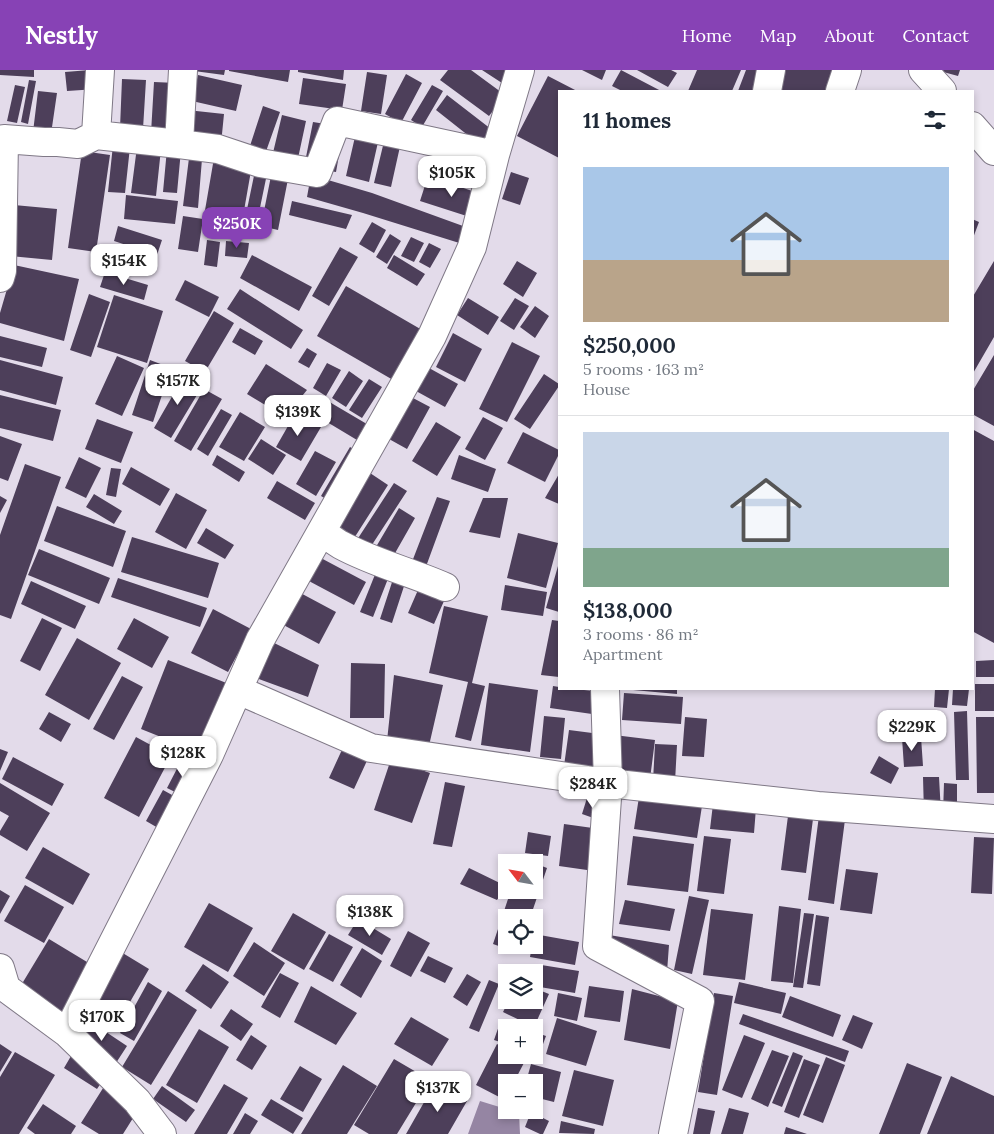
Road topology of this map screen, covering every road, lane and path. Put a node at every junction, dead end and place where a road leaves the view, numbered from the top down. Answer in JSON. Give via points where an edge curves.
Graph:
{"nodes":[{"id":1,"x":100,"y":70,"type":"edge"},
{"id":2,"x":183,"y":70,"type":"edge"},
{"id":3,"x":520,"y":70,"type":"edge"},
{"id":4,"x":771,"y":70,"type":"edge"},
{"id":5,"x":847,"y":70,"type":"edge"},
{"id":6,"x":923,"y":70,"type":"edge"},
{"id":7,"x":767,"y":90,"type":"edge"},
{"id":8,"x":840,"y":90,"type":"edge"},
{"id":9,"x":941,"y":90,"type":"edge"},
{"id":10,"x":974,"y":128,"type":"edge"},
{"id":11,"x":96,"y":135,"type":"junction"},
{"id":12,"x":179,"y":144,"type":"junction"},
{"id":13,"x":994,"y":151,"type":"edge"},
{"id":14,"x":495,"y":155,"type":"junction"},
{"id":15,"x":0,"y":278,"type":"edge"},
{"id":16,"x":322,"y":532,"type":"junction"},
{"id":17,"x":445,"y":587,"type":"dead end"},
{"id":18,"x":238,"y":690,"type":"junction"},
{"id":19,"x":605,"y":690,"type":"edge"},
{"id":20,"x":608,"y":783,"type":"junction"},
{"id":21,"x":994,"y":820,"type":"edge"},
{"id":22,"x":0,"y":968,"type":"edge"},
{"id":23,"x":67,"y":1033,"type":"junction"},
{"id":24,"x":162,"y":1134,"type":"edge"},
{"id":25,"x":673,"y":1134,"type":"edge"}],
"edges":[{"from":1,"to":11,"type":"street"},
{"from":2,"to":12,"type":"street"},
{"from":3,"to":14,"type":"street"},
{"from":4,"to":7,"type":"street"},
{"from":5,"to":8,"type":"street"},
{"from":6,"to":9,"type":"street"},
{"from":10,"to":13,"type":"street"},
{"from":11,"to":12,"type":"street"},
{"from":11,"to":15,"type":"street","via":[[78,144],[4,139]]},
{"from":12,"to":14,"type":"street","via":[[218,149],[260,163],[317,173],[337,121]]},
{"from":14,"to":16,"type":"street","via":[[472,247],[432,336]]},
{"from":16,"to":17,"type":"street","via":[[376,561]]},
{"from":16,"to":18,"type":"street","via":[[260,640]]},
{"from":18,"to":20,"type":"street","via":[[371,748]]},
{"from":18,"to":23,"type":"street","via":[[209,755]]},
{"from":19,"to":20,"type":"street"},
{"from":20,"to":21,"type":"street","via":[[818,806]]},
{"from":20,"to":25,"type":"street","via":[[597,946],[700,1001]]},
{"from":22,"to":23,"type":"street","via":[[6,988]]},
{"from":23,"to":24,"type":"street","via":[[137,1101]]}]}
